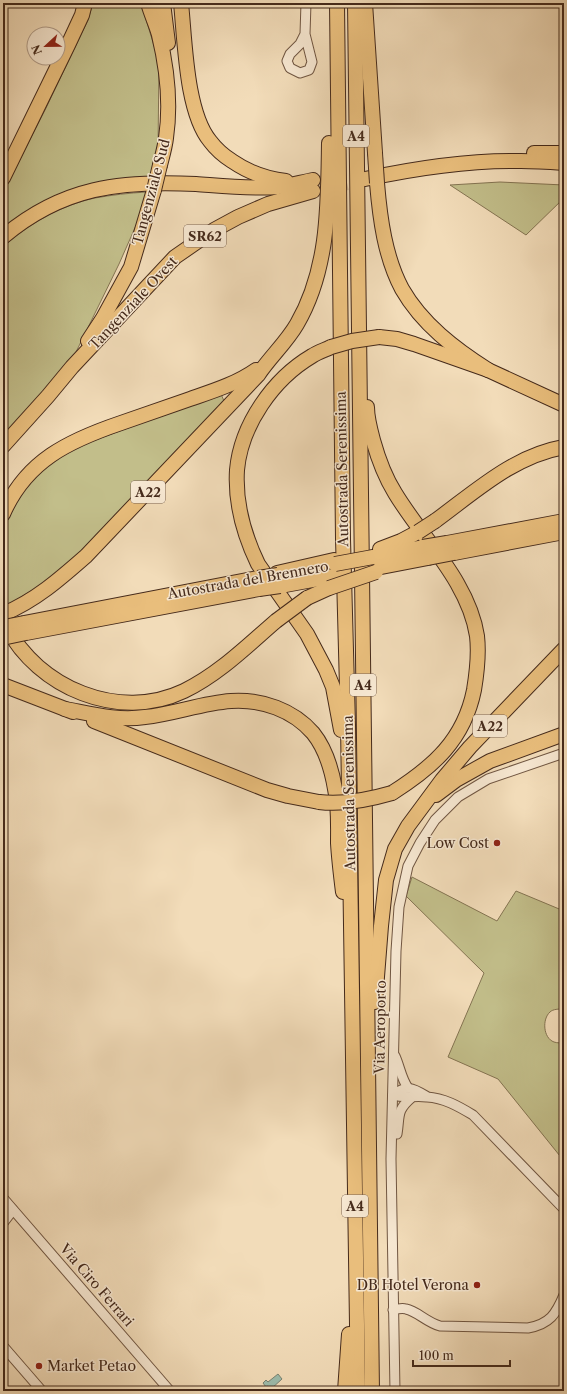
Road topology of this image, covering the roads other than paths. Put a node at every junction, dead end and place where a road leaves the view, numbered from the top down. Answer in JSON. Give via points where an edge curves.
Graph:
{"nodes":[{"id":1,"x":148,"y":3,"type":"edge"},
{"id":2,"x":163,"y":3,"type":"edge"},
{"id":3,"x":181,"y":3,"type":"edge"},
{"id":4,"x":306,"y":3,"type":"edge"},
{"id":5,"x":336,"y":3,"type":"edge"},
{"id":6,"x":355,"y":3,"type":"edge"},
{"id":7,"x":365,"y":3,"type":"edge"},
{"id":8,"x":84,"y":7,"type":"edge"},
{"id":9,"x":306,"y":34,"type":"dead end"},
{"id":10,"x":166,"y":139,"type":"junction"},
{"id":11,"x":564,"y":153,"type":"edge"},
{"id":12,"x":564,"y":163,"type":"edge"},
{"id":13,"x":369,"y":177,"type":"junction"},
{"id":14,"x":3,"y":178,"type":"edge"},
{"id":15,"x":310,"y":184,"type":"junction"},
{"id":16,"x":328,"y":198,"type":"joint"},
{"id":17,"x":3,"y":238,"type":"edge"},
{"id":18,"x":358,"y":268,"type":"junction"},
{"id":19,"x":266,"y":363,"type":"junction"},
{"id":20,"x":72,"y":367,"type":"junction"},
{"id":21,"x":488,"y":370,"type":"junction"},
{"id":22,"x":564,"y":405,"type":"edge"},
{"id":23,"x":3,"y":446,"type":"edge"},
{"id":24,"x":564,"y":448,"type":"edge"},
{"id":25,"x":3,"y":514,"type":"edge"},
{"id":26,"x":564,"y":521,"type":"edge"},
{"id":27,"x":564,"y":532,"type":"edge"},
{"id":28,"x":451,"y":548,"type":"junction"},
{"id":29,"x":373,"y":562,"type":"junction"},
{"id":30,"x":333,"y":572,"type":"junction"},
{"id":31,"x":259,"y":581,"type":"junction"},
{"id":32,"x":4,"y":627,"type":"edge"},
{"id":33,"x":25,"y":628,"type":"junction"},
{"id":34,"x":564,"y":649,"type":"edge"},
{"id":35,"x":3,"y":685,"type":"edge"},
{"id":36,"x":65,"y":709,"type":"junction"},
{"id":37,"x":564,"y":734,"type":"edge"},
{"id":38,"x":564,"y":752,"type":"edge"},
{"id":39,"x":349,"y":786,"type":"junction"},
{"id":40,"x":422,"y":806,"type":"junction"},
{"id":41,"x":353,"y":1022,"type":"junction"},
{"id":42,"x":394,"y":1054,"type":"junction"},
{"id":43,"x":408,"y":1088,"type":"junction"},
{"id":44,"x":393,"y":1095,"type":"junction"},
{"id":45,"x":426,"y":1096,"type":"junction"},
{"id":46,"x":411,"y":1098,"type":"junction"},
{"id":47,"x":368,"y":1102,"type":"junction"},
{"id":48,"x":391,"y":1159,"type":"junction"},
{"id":49,"x":3,"y":1198,"type":"edge"},
{"id":50,"x":564,"y":1209,"type":"edge"},
{"id":51,"x":12,"y":1210,"type":"junction"},
{"id":52,"x":3,"y":1223,"type":"edge"},
{"id":53,"x":356,"y":1293,"type":"junction"},
{"id":54,"x":564,"y":1295,"type":"edge"},
{"id":55,"x":393,"y":1310,"type":"junction"},
{"id":56,"x":3,"y":1346,"type":"edge"},
{"id":57,"x":42,"y":1391,"type":"edge"},
{"id":58,"x":170,"y":1391,"type":"edge"},
{"id":59,"x":345,"y":1391,"type":"edge"},
{"id":60,"x":358,"y":1391,"type":"edge"},
{"id":61,"x":372,"y":1391,"type":"edge"},
{"id":62,"x":394,"y":1391,"type":"edge"}],
"edges":[{"from":1,"to":10,"type":"highway","name":"Tangenziale Sud","via":[[159,34],[165,65],[168,116]]},
{"from":2,"to":10,"type":"highway","via":[[172,80],[172,108]]},
{"from":3,"to":15,"type":"highway","via":[[193,105],[199,124],[210,141],[244,170],[284,181]]},
{"from":4,"to":9,"type":"street"},
{"from":5,"to":16,"type":"highway","number":"A4","via":[[331,33]]},
{"from":5,"to":39,"type":"highway","name":"Autostrada Serenissima","number":"A4"},
{"from":6,"to":18,"type":"highway","name":"Autostrada Serenissima","number":"A4"},
{"from":7,"to":13,"type":"highway","bridge":true,"via":[[375,153]]},
{"from":8,"to":14,"type":"highway"},
{"from":10,"to":20,"type":"highway","name":"Tangenziale Sud","bridge":true,"via":[[131,267]]},
{"from":11,"to":13,"type":"highway","via":[[436,156]]},
{"from":12,"to":13,"type":"highway","via":[[521,160],[452,164]]},
{"from":13,"to":21,"type":"highway","via":[[393,266],[402,289],[419,313],[439,334],[459,352]]},
{"from":15,"to":17,"type":"highway","via":[[240,187],[141,183],[102,188],[62,200],[40,211]]},
{"from":15,"to":20,"type":"highway","name":"Tangenziale Ovest","number":"SR62","via":[[238,217],[175,257]]},
{"from":16,"to":19,"type":"highway","number":"A22","via":[[323,250],[308,303],[293,331]]},
{"from":18,"to":36,"type":"highway","bridge":true,"via":[[365,333],[367,410],[377,453],[394,492],[460,589],[471,613],[477,636],[478,657],[471,703],[454,739],[437,759],[392,793],[332,804],[267,790]]},
{"from":18,"to":47,"type":"highway","name":"Autostrada Serenissima","number":"A4"},
{"from":19,"to":25,"type":"highway","number":"A22","via":[[222,388],[68,444],[30,472],[14,493]]},
{"from":19,"to":32,"type":"highway","number":"A22","via":[[258,375],[86,556],[57,581],[18,607]]},
{"from":20,"to":23,"type":"highway","name":"Tangenziale Ovest","number":"SR62"},
{"from":21,"to":22,"type":"highway"},
{"from":21,"to":39,"type":"highway","bridge":true,"via":[[397,340],[379,337],[352,341],[312,355],[284,378],[256,413],[247,432],[237,469],[243,524],[258,564],[307,634],[333,687]]},
{"from":24,"to":29,"type":"highway","bridge":true,"via":[[548,450],[519,462],[491,478],[435,521],[395,544]]},
{"from":26,"to":28,"type":"highway"},
{"from":27,"to":28,"type":"highway"},
{"from":28,"to":29,"type":"highway","bridge":true},
{"from":29,"to":30,"type":"highway","bridge":true},
{"from":29,"to":30,"type":"highway","name":"Autostrada del Brennero","bridge":true},
{"from":30,"to":31,"type":"highway","name":"Autostrada del Brennero","bridge":true},
{"from":30,"to":32,"type":"highway","bridge":true,"via":[[307,598],[195,685],[153,701],[110,701],[70,689],[41,670],[26,656]]},
{"from":31,"to":33,"type":"highway","name":"Autostrada del Brennero"},
{"from":31,"to":33,"type":"highway","name":"Autostrada del Brennero","via":[[235,582]]},
{"from":32,"to":33,"type":"highway","name":"Autostrada del Brennero","bridge":true},
{"from":34,"to":40,"type":"highway","number":"A22","via":[[470,748]]},
{"from":35,"to":36,"type":"highway"},
{"from":36,"to":41,"type":"highway","via":[[126,719],[215,703],[256,702],[286,712],[314,734],[324,752],[335,789]]},
{"from":37,"to":40,"type":"highway","number":"A22","via":[[490,761],[456,780]]},
{"from":38,"to":42,"type":"street","name":"Via Aeroporto","via":[[488,779],[458,797],[436,820],[420,843],[408,866],[399,907]]},
{"from":39,"to":41,"type":"highway","name":"Autostrada Serenissima","number":"A4"},
{"from":40,"to":47,"type":"highway","number":"A4","via":[[395,849],[386,880]]},
{"from":41,"to":53,"type":"highway","name":"Autostrada Serenissima","number":"A4"},
{"from":42,"to":43,"type":"street"},
{"from":42,"to":44,"type":"street","name":"Via Aeroporto"},
{"from":43,"to":44,"type":"street","via":[[401,1089]]},
{"from":43,"to":45,"type":"street"},
{"from":44,"to":46,"type":"street"},
{"from":44,"to":48,"type":"street","name":"Via Aeroporto"},
{"from":45,"to":46,"type":"street"},
{"from":45,"to":50,"type":"street","via":[[457,1105],[473,1115]]},
{"from":46,"to":48,"type":"street","via":[[399,1114]]},
{"from":47,"to":61,"type":"highway","name":"Autostrada Serenissima","number":"A4"},
{"from":48,"to":55,"type":"street","name":"Via Aeroporto"},
{"from":49,"to":51,"type":"street","name":"Via Ciro Ferrari"},
{"from":51,"to":52,"type":"street"},
{"from":51,"to":58,"type":"street","name":"Via Ciro Ferrari"},
{"from":53,"to":59,"type":"highway","via":[[350,1327]]},
{"from":53,"to":60,"type":"highway","name":"Autostrada Serenissima","number":"A4"},
{"from":54,"to":55,"type":"street","via":[[552,1316],[545,1322],[528,1328],[440,1326],[405,1309]]},
{"from":55,"to":62,"type":"street","name":"Via Aeroporto"},
{"from":56,"to":57,"type":"street"}]}
